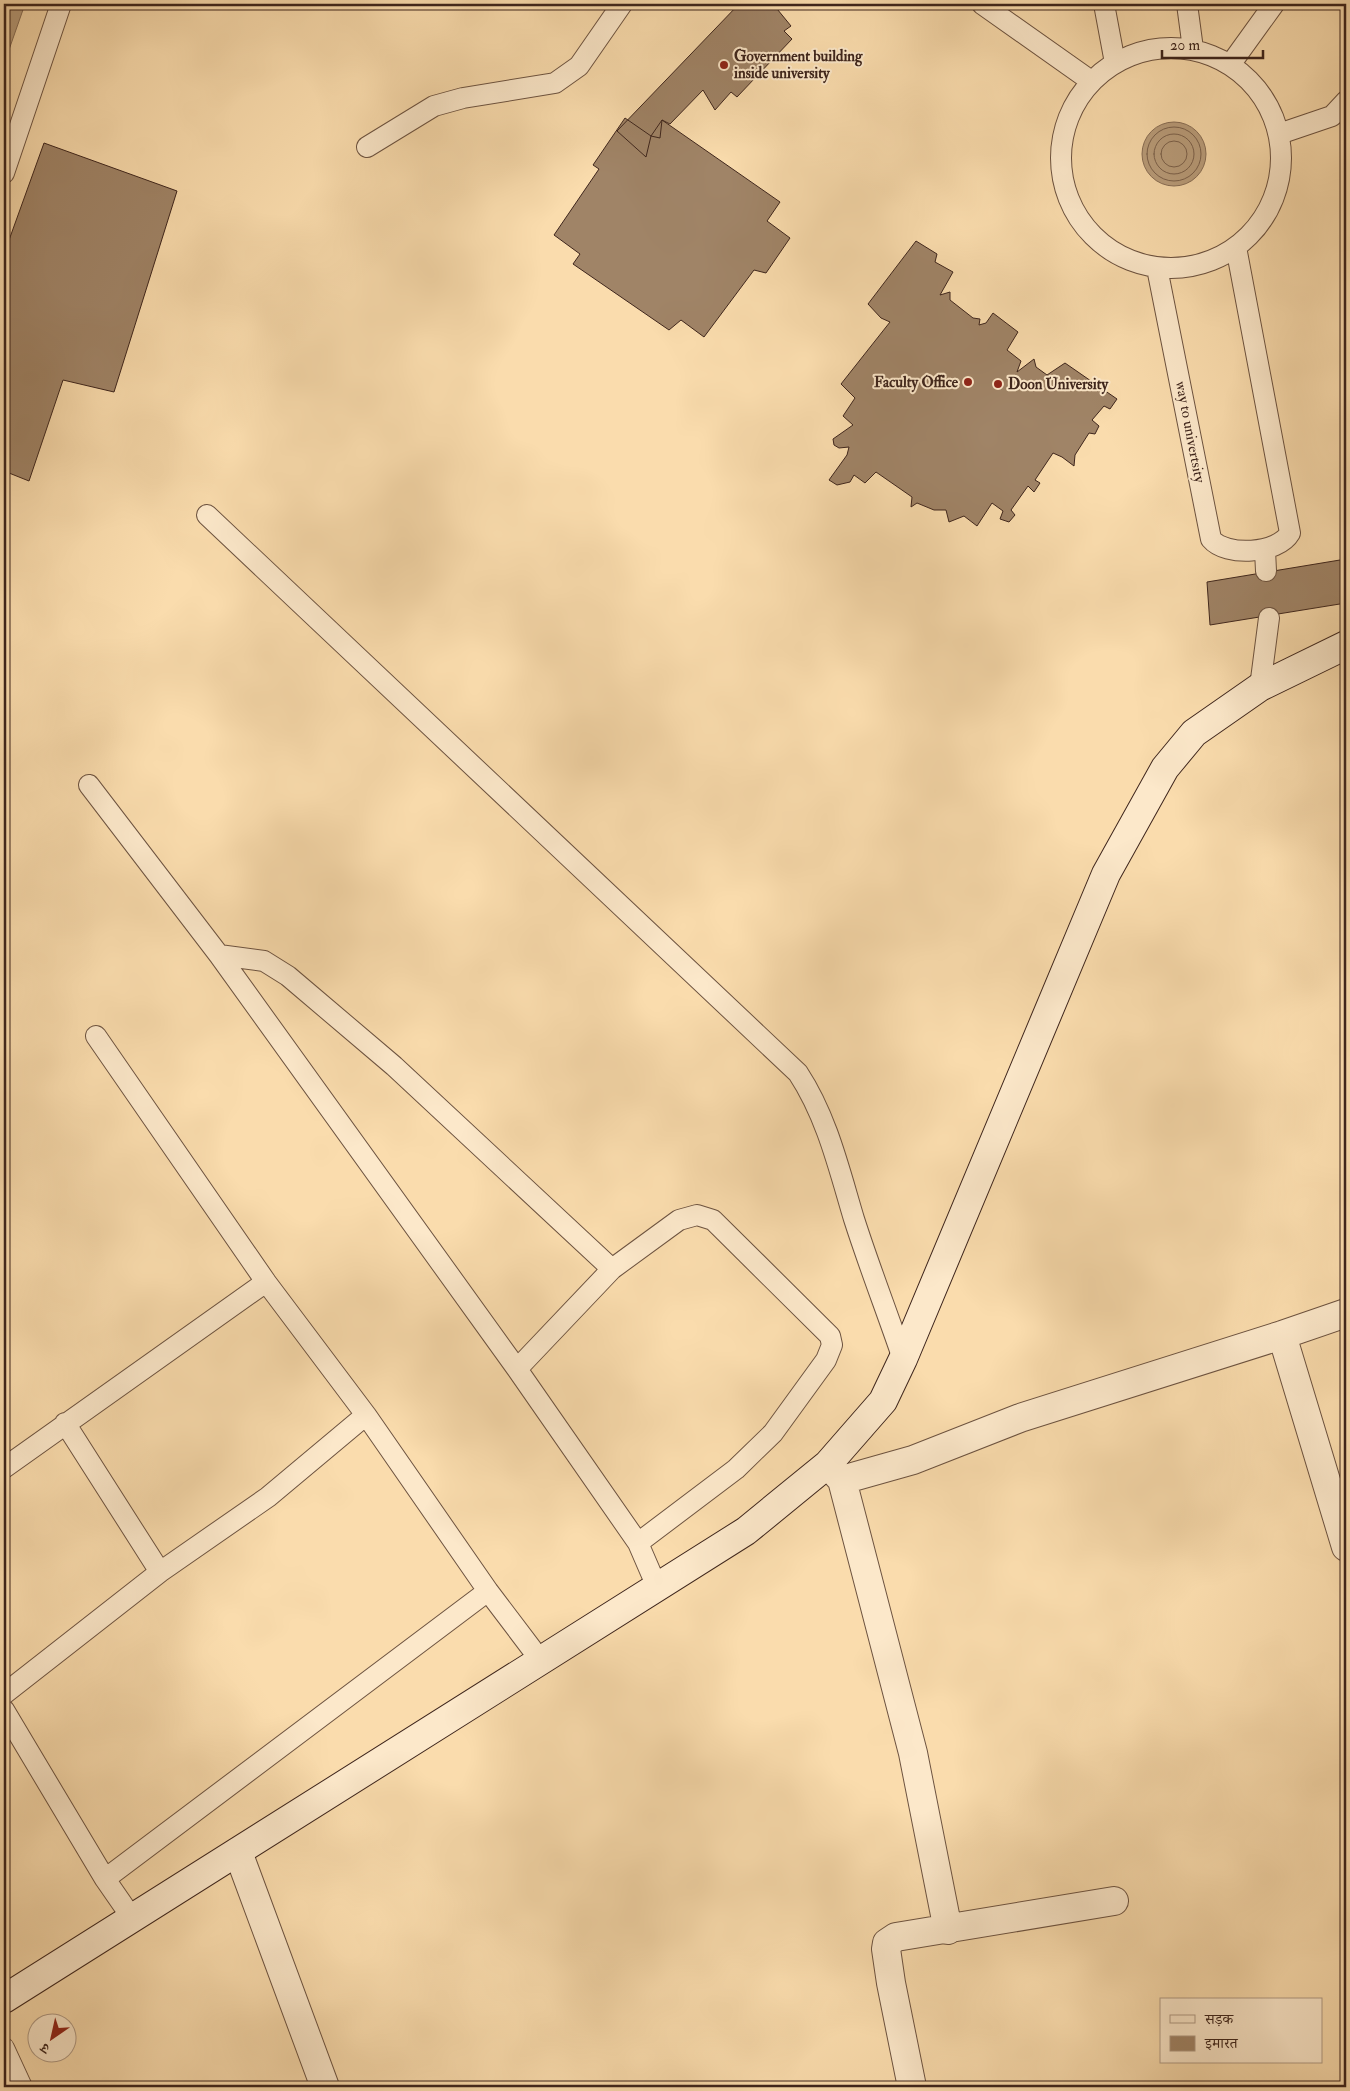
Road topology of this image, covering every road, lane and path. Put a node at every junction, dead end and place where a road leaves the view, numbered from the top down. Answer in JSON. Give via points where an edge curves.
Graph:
{"nodes":[{"id":1,"x":61,"y":4,"type":"edge"},
{"id":2,"x":622,"y":4,"type":"edge"},
{"id":3,"x":982,"y":4,"type":"edge"},
{"id":4,"x":1104,"y":4,"type":"edge"},
{"id":5,"x":1187,"y":4,"type":"edge"},
{"id":6,"x":1274,"y":4,"type":"edge"},
{"id":7,"x":1193,"y":50,"type":"junction"},
{"id":8,"x":1115,"y":63,"type":"junction"},
{"id":9,"x":1230,"y":65,"type":"junction"},
{"id":10,"x":1091,"y":81,"type":"junction"},
{"id":11,"x":1346,"y":101,"type":"edge"},
{"id":12,"x":1279,"y":134,"type":"junction"},
{"id":13,"x":367,"y":147,"type":"dead end"},
{"id":14,"x":4,"y":173,"type":"edge"},
{"id":15,"x":1236,"y":247,"type":"junction"},
{"id":16,"x":1157,"y":268,"type":"junction"},
{"id":17,"x":207,"y":516,"type":"dead end"},
{"id":18,"x":1265,"y":550,"type":"junction"},
{"id":19,"x":1266,"y":572,"type":"dead end"},
{"id":20,"x":1269,"y":618,"type":"dead end"},
{"id":21,"x":1346,"y":644,"type":"edge"},
{"id":22,"x":1260,"y":687,"type":"junction"},
{"id":23,"x":89,"y":785,"type":"dead end"},
{"id":24,"x":219,"y":954,"type":"junction"},
{"id":25,"x":96,"y":1036,"type":"dead end"},
{"id":26,"x":612,"y":1269,"type":"junction"},
{"id":27,"x":266,"y":1282,"type":"junction"},
{"id":28,"x":1346,"y":1313,"type":"edge"},
{"id":29,"x":1282,"y":1335,"type":"junction"},
{"id":30,"x":903,"y":1359,"type":"junction"},
{"id":31,"x":517,"y":1368,"type":"junction"},
{"id":32,"x":366,"y":1415,"type":"junction"},
{"id":33,"x":66,"y":1423,"type":"junction"},
{"id":34,"x":4,"y":1468,"type":"edge"},
{"id":35,"x":835,"y":1472,"type":"junction"},
{"id":36,"x":638,"y":1543,"type":"junction"},
{"id":37,"x":1346,"y":1547,"type":"edge"},
{"id":38,"x":160,"y":1572,"type":"junction"},
{"id":39,"x":657,"y":1587,"type":"junction"},
{"id":40,"x":488,"y":1592,"type":"junction"},
{"id":41,"x":541,"y":1660,"type":"junction"},
{"id":42,"x":4,"y":1694,"type":"edge"},
{"id":43,"x":4,"y":1710,"type":"edge"},
{"id":44,"x":238,"y":1852,"type":"junction"},
{"id":45,"x":106,"y":1879,"type":"junction"},
{"id":46,"x":1114,"y":1902,"type":"dead end"},
{"id":47,"x":132,"y":1918,"type":"junction"},
{"id":48,"x":948,"y":1930,"type":"junction"},
{"id":49,"x":4,"y":1998,"type":"edge"},
{"id":50,"x":4,"y":2048,"type":"edge"},
{"id":51,"x":22,"y":2087,"type":"edge"},
{"id":52,"x":325,"y":2087,"type":"edge"},
{"id":53,"x":912,"y":2087,"type":"edge"}],
"edges":[{"from":1,"to":14,"type":"lane"},
{"from":2,"to":13,"type":"lane","via":[[579,66],[555,83],[434,106]]},
{"from":3,"to":10,"type":"lane"},
{"from":4,"to":8,"type":"lane"},
{"from":5,"to":7,"type":"lane"},
{"from":6,"to":9,"type":"lane"},
{"from":7,"to":8,"type":"lane","via":[[1158,48],[1133,54]]},
{"from":7,"to":9,"type":"lane"},
{"from":8,"to":10,"type":"lane"},
{"from":9,"to":12,"type":"lane","via":[[1250,81],[1262,97]]},
{"from":10,"to":16,"type":"lane","via":[[1076,100],[1066,122],[1061,170],[1067,194],[1077,216],[1092,236],[1133,262]]},
{"from":11,"to":12,"type":"lane","via":[[1332,116]]},
{"from":12,"to":15,"type":"lane","via":[[1280,176],[1265,216]]},
{"from":15,"to":16,"type":"lane","via":[[1212,261],[1185,268]]},
{"from":15,"to":18,"type":"lane","name":"way to univertsity","via":[[1290,533]]},
{"from":16,"to":18,"type":"lane","name":"way to univertsity","via":[[1211,539],[1222,549]]},
{"from":17,"to":30,"type":"lane","via":[[798,1073],[823,1119]]},
{"from":18,"to":19,"type":"lane"},
{"from":20,"to":22,"type":"lane"},
{"from":21,"to":22,"type":"main road"},
{"from":22,"to":30,"type":"main road","via":[[1194,733],[1165,768],[1106,874]]},
{"from":23,"to":24,"type":"lane"},
{"from":24,"to":26,"type":"lane","via":[[264,962],[288,976],[394,1066]]},
{"from":24,"to":31,"type":"lane"},
{"from":25,"to":27,"type":"lane"},
{"from":26,"to":31,"type":"lane"},
{"from":26,"to":36,"type":"lane","via":[[679,1220],[688,1216],[705,1216],[713,1220],[823,1327],[832,1340],[826,1360],[773,1433],[736,1469]]},
{"from":27,"to":32,"type":"lane"},
{"from":27,"to":33,"type":"lane"},
{"from":28,"to":29,"type":"main road"},
{"from":29,"to":35,"type":"main road","via":[[1020,1418],[913,1460]]},
{"from":29,"to":37,"type":"main road"},
{"from":30,"to":35,"type":"main road","via":[[883,1401]]},
{"from":31,"to":36,"type":"lane"},
{"from":32,"to":38,"type":"lane","via":[[268,1497]]},
{"from":32,"to":40,"type":"lane"},
{"from":33,"to":34,"type":"lane"},
{"from":33,"to":38,"type":"lane"},
{"from":35,"to":39,"type":"main road"},
{"from":35,"to":48,"type":"main road","via":[[913,1753]]},
{"from":36,"to":39,"type":"lane"},
{"from":38,"to":42,"type":"lane"},
{"from":39,"to":41,"type":"main road"},
{"from":40,"to":41,"type":"lane"},
{"from":40,"to":45,"type":"lane"},
{"from":41,"to":44,"type":"main road"},
{"from":43,"to":45,"type":"lane"},
{"from":44,"to":47,"type":"main road"},
{"from":44,"to":52,"type":"main road"},
{"from":45,"to":47,"type":"lane"},
{"from":46,"to":48,"type":"main road"},
{"from":47,"to":49,"type":"main road"},
{"from":48,"to":53,"type":"main road","via":[[896,1937],[886,1946],[890,1983]]},
{"from":50,"to":51,"type":"lane"}]}
